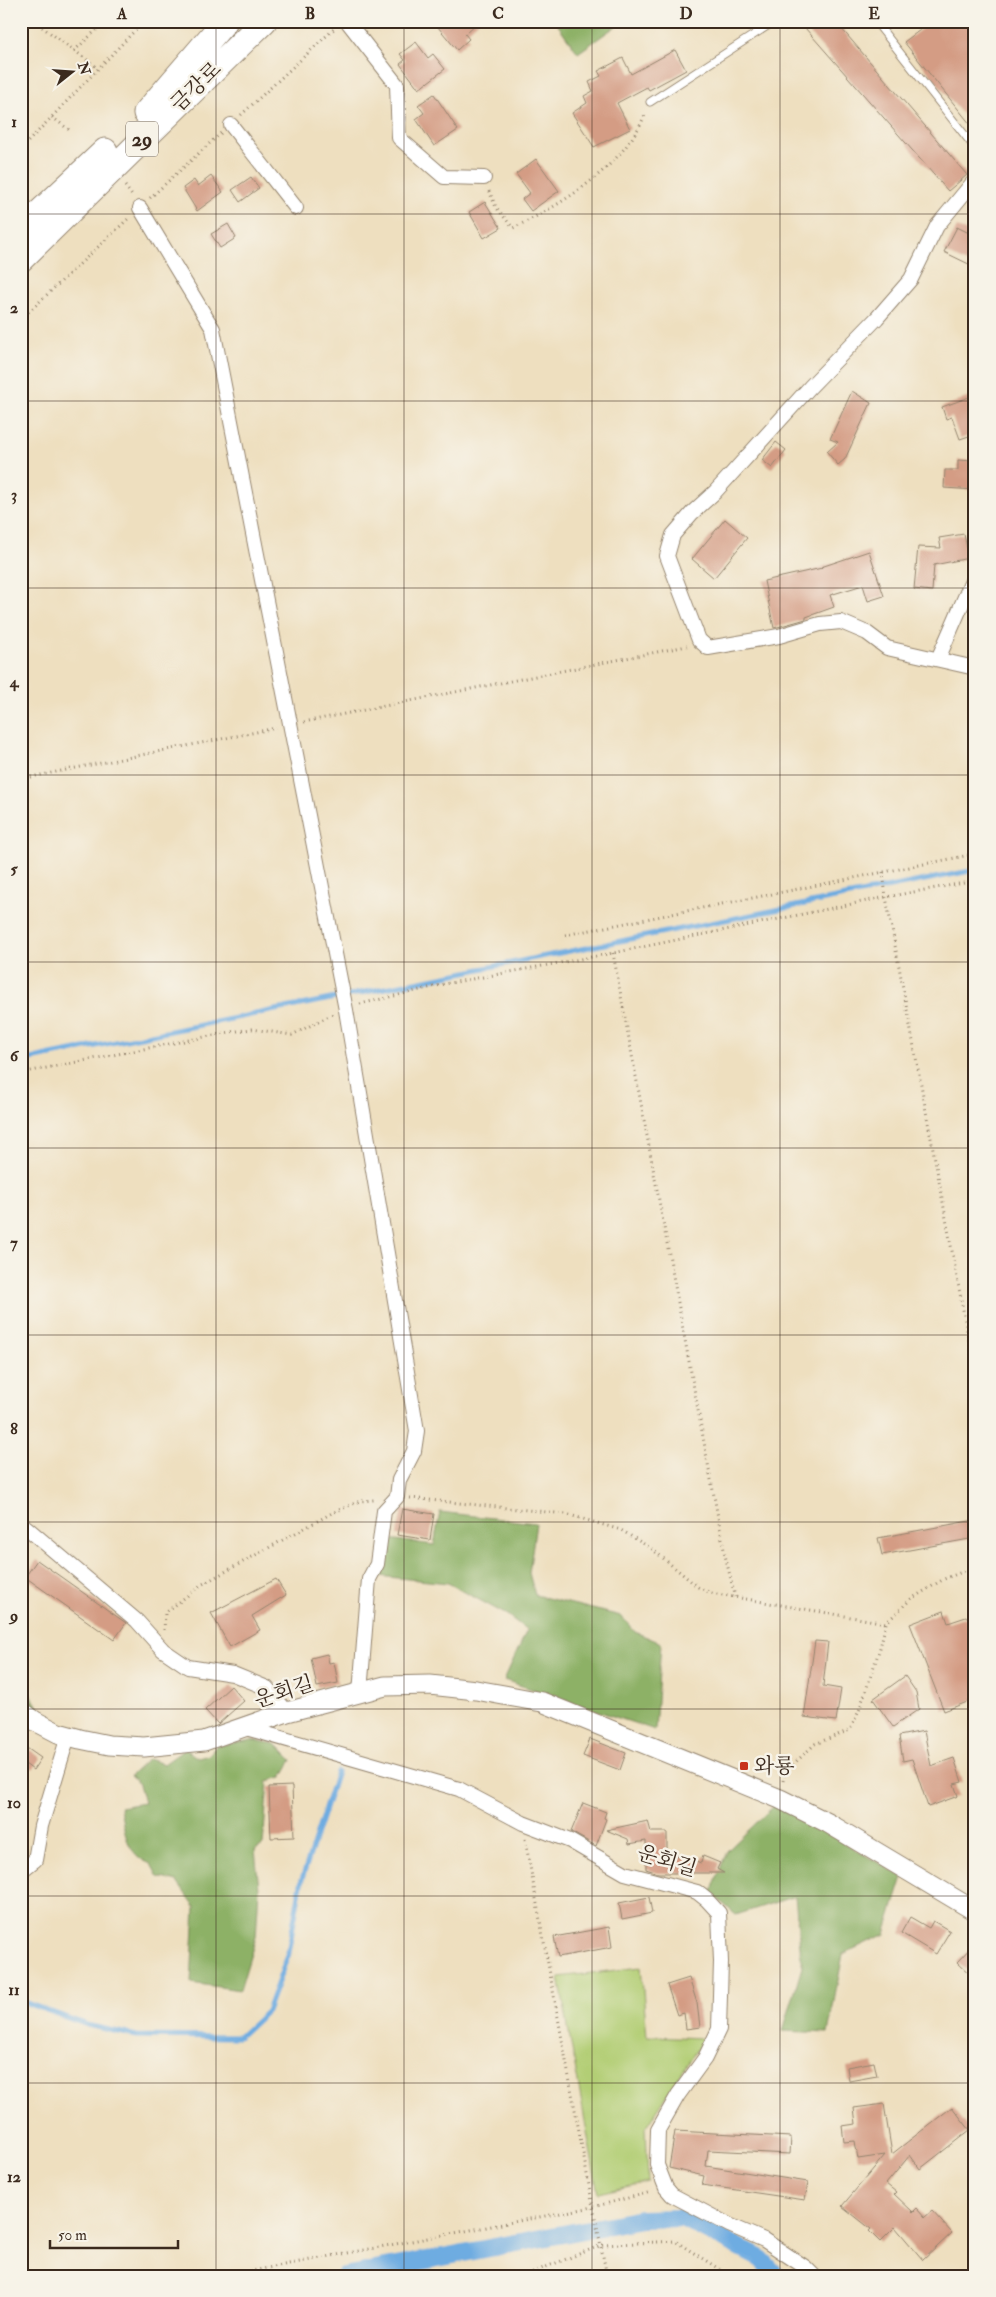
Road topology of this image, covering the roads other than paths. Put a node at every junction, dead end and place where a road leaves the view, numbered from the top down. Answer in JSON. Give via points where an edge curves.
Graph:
{"nodes":[{"id":1,"x":225,"y":21,"type":"edge"},
{"id":2,"x":240,"y":21,"type":"edge"},
{"id":3,"x":264,"y":21,"type":"edge"},
{"id":4,"x":279,"y":21,"type":"edge"},
{"id":5,"x":775,"y":21,"type":"edge"},
{"id":6,"x":875,"y":21,"type":"edge"},
{"id":7,"x":341,"y":24,"type":"edge"},
{"id":8,"x":228,"y":56,"type":"junction"},
{"id":9,"x":650,"y":102,"type":"road end"},
{"id":10,"x":146,"y":113,"type":"junction"},
{"id":11,"x":231,"y":125,"type":"road end"},
{"id":12,"x":975,"y":148,"type":"edge"},
{"id":13,"x":484,"y":178,"type":"road end"},
{"id":14,"x":975,"y":180,"type":"edge"},
{"id":15,"x":140,"y":208,"type":"road end"},
{"id":16,"x":296,"y":208,"type":"dead end"},
{"id":17,"x":21,"y":230,"type":"edge"},
{"id":18,"x":21,"y":259,"type":"edge"},
{"id":19,"x":975,"y":574,"type":"edge"},
{"id":20,"x":938,"y":659,"type":"junction"},
{"id":21,"x":975,"y":668,"type":"edge"},
{"id":22,"x":21,"y":1523,"type":"edge"},
{"id":23,"x":360,"y":1693,"type":"junction"},
{"id":24,"x":21,"y":1711,"type":"edge"},
{"id":25,"x":286,"y":1712,"type":"junction"},
{"id":26,"x":246,"y":1728,"type":"junction"},
{"id":27,"x":68,"y":1736,"type":"junction"},
{"id":28,"x":21,"y":1871,"type":"edge"},
{"id":29,"x":975,"y":1911,"type":"edge"},
{"id":30,"x":814,"y":2276,"type":"edge"}],
"edges":[{"from":1,"to":10,"type":"highway"},
{"from":2,"to":10,"type":"highway","name":"금강로","number":"29"},
{"from":3,"to":8,"type":"highway","name":"금강로","number":"29"},
{"from":4,"to":8,"type":"highway"},
{"from":5,"to":9,"type":"lane"},
{"from":6,"to":12,"type":"lane"},
{"from":7,"to":13,"type":"street","via":[[398,85],[399,138],[444,177]]},
{"from":8,"to":18,"type":"highway","name":"금강로","number":"29"},
{"from":10,"to":17,"type":"highway","name":"금강로","number":"29"},
{"from":11,"to":16,"type":"street"},
{"from":14,"to":20,"type":"street","via":[[937,226],[911,279],[672,535],[667,556],[699,640],[708,648],[841,622],[867,633],[887,648]]},
{"from":15,"to":23,"type":"street","via":[[213,329],[344,1001],[417,1431],[414,1451],[399,1480],[398,1497],[384,1511],[378,1564],[369,1579]]},
{"from":19,"to":20,"type":"street"},
{"from":20,"to":21,"type":"street"},
{"from":22,"to":25,"type":"street","via":[[137,1621],[164,1650],[188,1667],[232,1674],[267,1688]]},
{"from":23,"to":25,"type":"street","name":"운회길"},
{"from":23,"to":29,"type":"street","name":"운회길","via":[[385,1686],[430,1685],[542,1702],[780,1799],[828,1823]]},
{"from":24,"to":27,"type":"street","name":"운회길"},
{"from":25,"to":26,"type":"street","name":"운회길"},
{"from":26,"to":27,"type":"street","name":"운회길","via":[[204,1741],[173,1746],[109,1745]]},
{"from":26,"to":30,"type":"street","name":"운회길","via":[[459,1789],[523,1824],[570,1841],[625,1873],[697,1892],[719,1913],[719,2029],[705,2058],[658,2130],[656,2165],[672,2195],[764,2240]]},
{"from":27,"to":28,"type":"street","via":[[41,1826],[35,1860]]}]}
